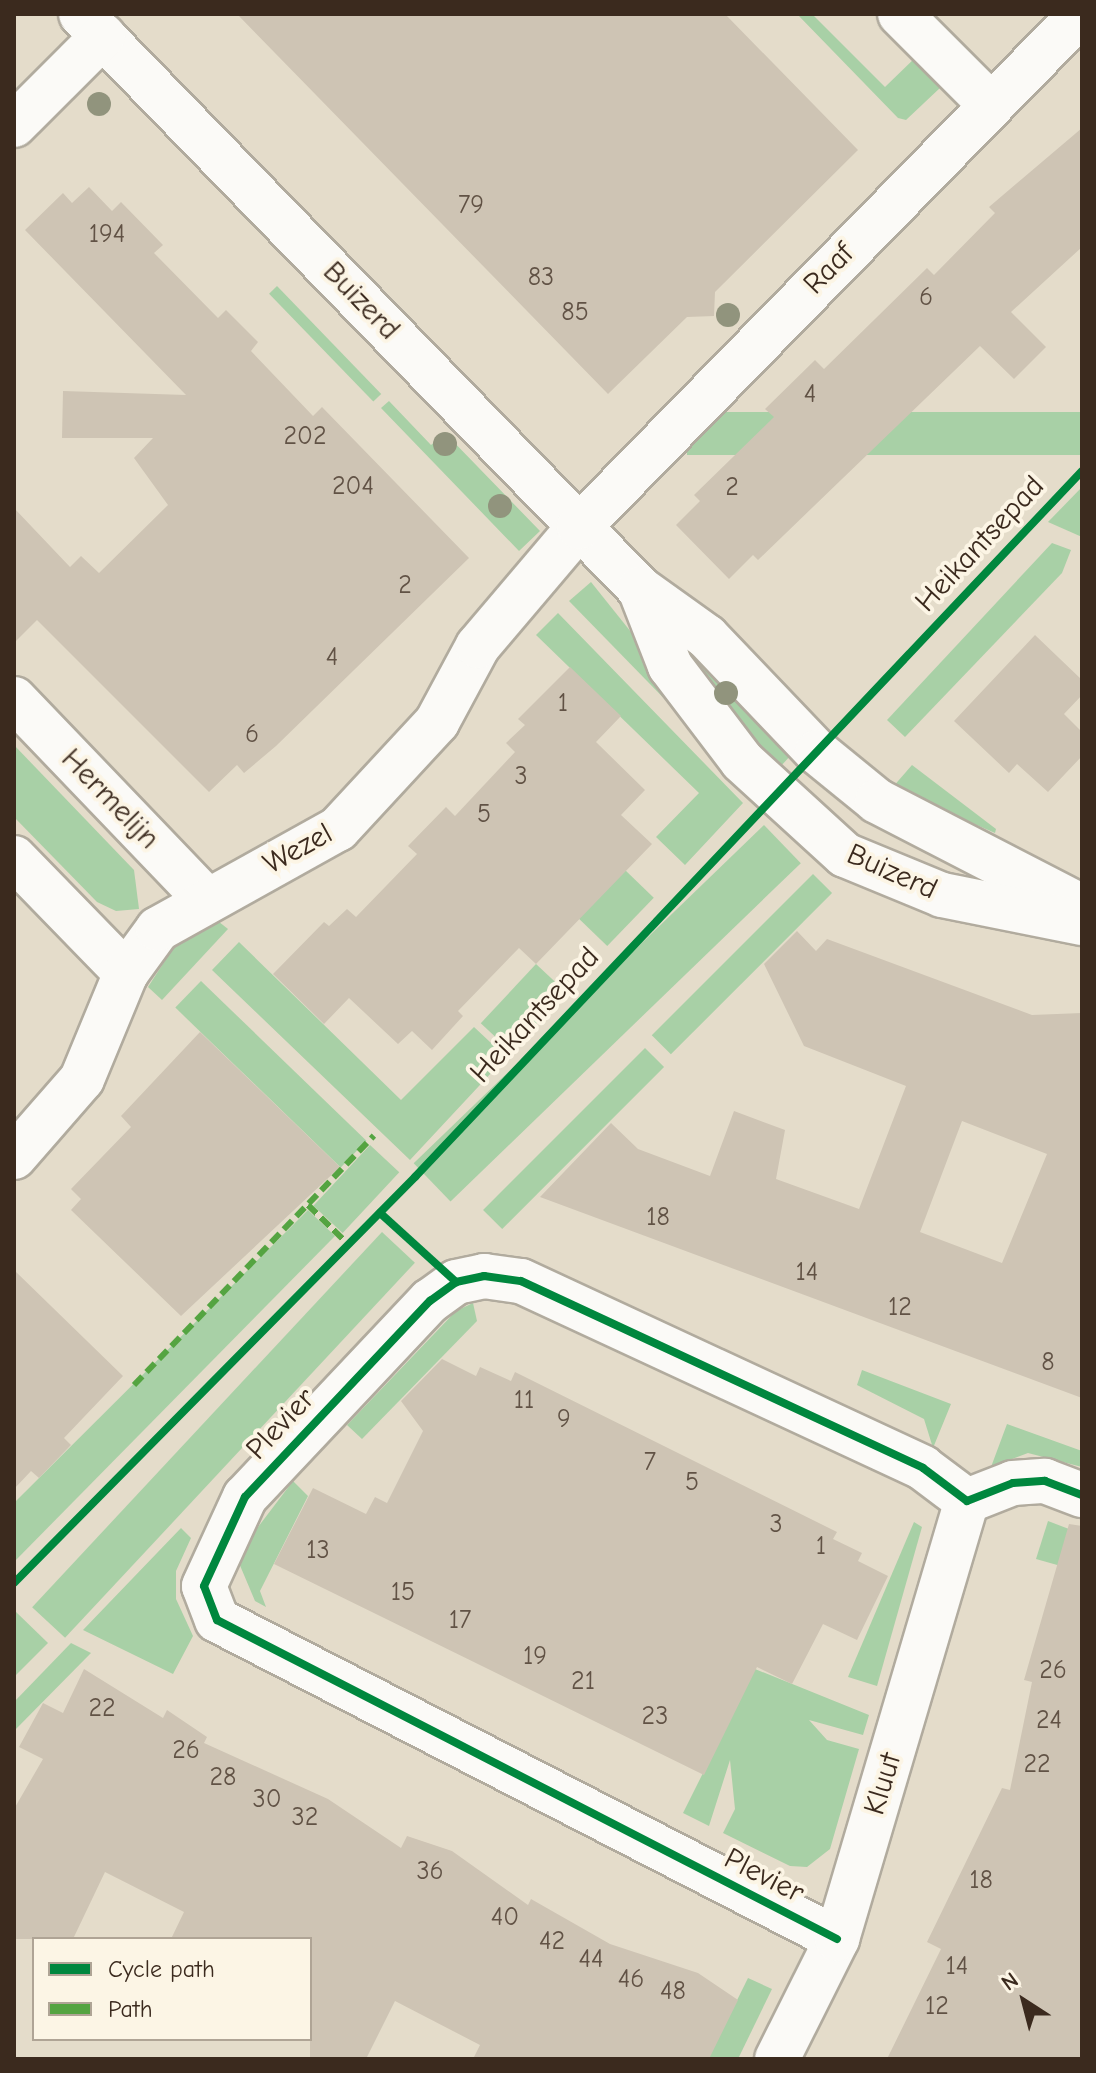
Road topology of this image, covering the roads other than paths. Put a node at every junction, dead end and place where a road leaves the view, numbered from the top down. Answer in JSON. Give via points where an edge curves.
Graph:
{"nodes":[{"id":1,"x":900,"y":14,"type":"edge"},
{"id":2,"x":1081,"y":14,"type":"edge"},
{"id":3,"x":92,"y":25,"type":"edge"},
{"id":4,"x":990,"y":104,"type":"junction"},
{"id":5,"x":14,"y":125,"type":"edge"},
{"id":6,"x":579,"y":527,"type":"junction"},
{"id":7,"x":640,"y":589,"type":"junction"},
{"id":8,"x":14,"y":699,"type":"edge"},
{"id":9,"x":14,"y":858,"type":"edge"},
{"id":10,"x":206,"y":899,"type":"junction"},
{"id":11,"x":1082,"y":907,"type":"edge"},
{"id":12,"x":1082,"y":923,"type":"edge"},
{"id":13,"x":126,"y":973,"type":"junction"},
{"id":14,"x":14,"y":1157,"type":"edge"},
{"id":15,"x":1082,"y":1495,"type":"edge"},
{"id":16,"x":967,"y":1501,"type":"junction"},
{"id":17,"x":837,"y":1939,"type":"junction"},
{"id":18,"x":777,"y":2059,"type":"edge"}],
"edges":[{"from":1,"to":4,"type":"street"},
{"from":2,"to":4,"type":"street","name":"Raaf"},
{"from":3,"to":5,"type":"street"},
{"from":3,"to":6,"type":"street","name":"Buizerd"},
{"from":4,"to":6,"type":"street","name":"Raaf"},
{"from":6,"to":7,"type":"street","name":"Buizerd"},
{"from":6,"to":10,"type":"street","name":"Wezel","via":[[478,646],[437,722],[338,829]]},
{"from":7,"to":11,"type":"street","name":"Buizerd","via":[[707,637],[817,752],[877,801]]},
{"from":7,"to":12,"type":"street","name":"Buizerd","via":[[670,666],[742,761],[845,855],[942,895]]},
{"from":8,"to":10,"type":"street","name":"Hermelijn"},
{"from":9,"to":13,"type":"street"},
{"from":10,"to":13,"type":"street","name":"Wezel","via":[[158,929]]},
{"from":13,"to":14,"type":"street","name":"Wezel","via":[[82,1079]]},
{"from":15,"to":16,"type":"street","via":[[1045,1481],[1013,1483]]},
{"from":16,"to":17,"type":"street","name":"Kluut"},
{"from":16,"to":17,"type":"street","name":"Plevier","via":[[923,1468],[521,1281],[484,1276],[456,1282],[430,1301],[245,1497],[204,1586],[217,1620],[247,1640]]},
{"from":17,"to":18,"type":"street","name":"Kluut"}]}
